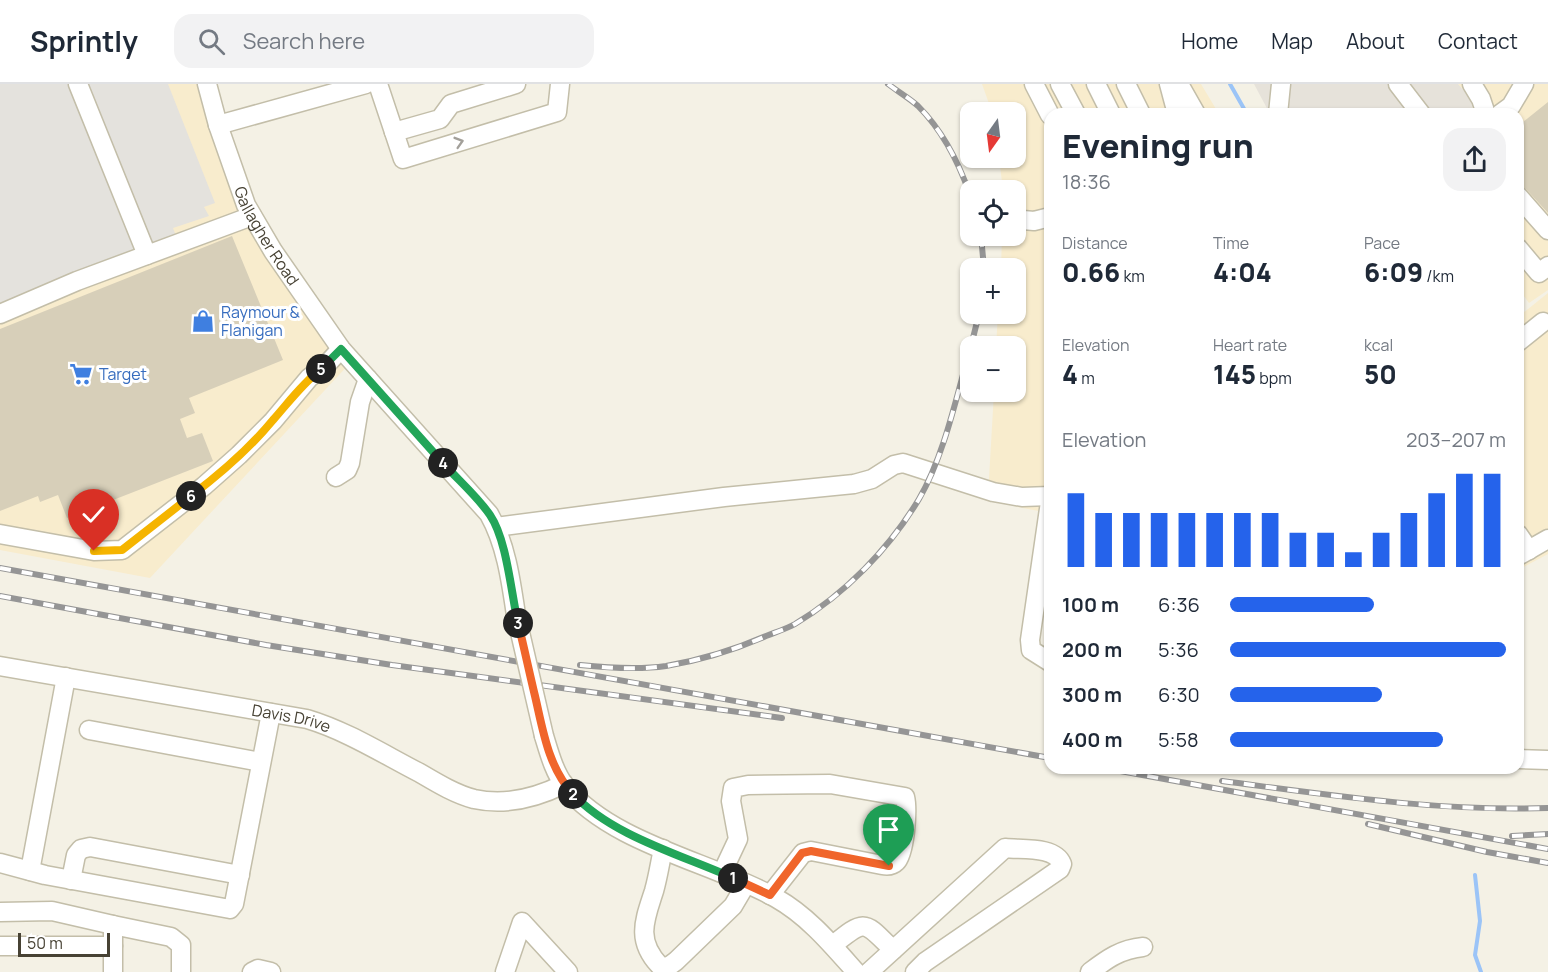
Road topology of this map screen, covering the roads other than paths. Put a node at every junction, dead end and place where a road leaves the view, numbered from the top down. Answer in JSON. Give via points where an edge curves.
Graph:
{"nodes":[{"id":1,"x":78,"y":84,"type":"edge"},
{"id":2,"x":207,"y":84,"type":"edge"},
{"id":3,"x":366,"y":84,"type":"edge"},
{"id":4,"x":378,"y":84,"type":"edge"},
{"id":5,"x":516,"y":84,"type":"edge"},
{"id":6,"x":560,"y":84,"type":"edge"},
{"id":7,"x":1034,"y":84,"type":"edge"},
{"id":8,"x":1060,"y":84,"type":"edge"},
{"id":9,"x":1096,"y":84,"type":"edge"},
{"id":10,"x":1126,"y":84,"type":"edge"},
{"id":11,"x":1169,"y":84,"type":"edge"},
{"id":12,"x":1179,"y":84,"type":"edge"},
{"id":13,"x":1281,"y":84,"type":"edge"},
{"id":14,"x":1398,"y":84,"type":"edge"},
{"id":15,"x":1472,"y":84,"type":"edge"},
{"id":16,"x":1524,"y":84,"type":"edge"},
{"id":17,"x":1046,"y":108,"type":"edge"},
{"id":18,"x":1073,"y":108,"type":"edge"},
{"id":19,"x":1108,"y":108,"type":"edge"},
{"id":20,"x":1138,"y":108,"type":"edge"},
{"id":21,"x":1175,"y":108,"type":"edge"},
{"id":22,"x":1193,"y":108,"type":"edge"},
{"id":23,"x":1279,"y":108,"type":"edge"},
{"id":24,"x":1416,"y":108,"type":"edge"},
{"id":25,"x":1483,"y":108,"type":"edge"},
{"id":26,"x":1508,"y":108,"type":"edge"},
{"id":27,"x":218,"y":125,"type":"junction"},
{"id":28,"x":394,"y":132,"type":"junction"},
{"id":29,"x":1524,"y":203,"type":"edge"},
{"id":30,"x":252,"y":216,"type":"junction"},
{"id":31,"x":1044,"y":218,"type":"edge"},
{"id":32,"x":1026,"y":220,"type":"edge"},
{"id":33,"x":1548,"y":230,"type":"edge"},
{"id":34,"x":147,"y":255,"type":"junction"},
{"id":35,"x":1524,"y":255,"type":"edge"},
{"id":36,"x":1548,"y":266,"type":"edge"},
{"id":37,"x":0,"y":314,"type":"edge"},
{"id":38,"x":1546,"y":323,"type":"edge"},
{"id":39,"x":1524,"y":338,"type":"edge"},
{"id":40,"x":341,"y":349,"type":"junction"},
{"id":41,"x":368,"y":379,"type":"junction"},
{"id":42,"x":336,"y":477,"type":"dead end"},
{"id":43,"x":1044,"y":496,"type":"edge"},
{"id":44,"x":496,"y":527,"type":"junction"},
{"id":45,"x":0,"y":534,"type":"edge"},
{"id":46,"x":1548,"y":538,"type":"edge"},
{"id":47,"x":1044,"y":543,"type":"edge"},
{"id":48,"x":1524,"y":552,"type":"edge"},
{"id":49,"x":1044,"y":658,"type":"edge"},
{"id":50,"x":0,"y":666,"type":"edge"},
{"id":51,"x":66,"y":677,"type":"junction"},
{"id":52,"x":271,"y":713,"type":"junction"},
{"id":53,"x":89,"y":730,"type":"dead end"},
{"id":54,"x":1524,"y":759,"type":"edge"},
{"id":55,"x":1548,"y":760,"type":"edge"},
{"id":56,"x":261,"y":762,"type":"junction"},
{"id":57,"x":564,"y":784,"type":"junction"},
{"id":58,"x":663,"y":849,"type":"junction"},
{"id":59,"x":0,"y":862,"type":"edge"},
{"id":60,"x":30,"y":871,"type":"junction"},
{"id":61,"x":723,"y":873,"type":"junction"},
{"id":62,"x":240,"y":875,"type":"junction"},
{"id":63,"x":71,"y":880,"type":"junction"},
{"id":64,"x":746,"y":884,"type":"junction"},
{"id":65,"x":770,"y":895,"type":"junction"},
{"id":66,"x":0,"y":912,"type":"edge"},
{"id":67,"x":113,"y":925,"type":"junction"},
{"id":68,"x":833,"y":945,"type":"junction"},
{"id":69,"x":0,"y":946,"type":"edge"},
{"id":70,"x":113,"y":946,"type":"junction"},
{"id":71,"x":1143,"y":947,"type":"dead end"},
{"id":72,"x":893,"y":950,"type":"junction"},
{"id":73,"x":113,"y":972,"type":"edge"},
{"id":74,"x":181,"y":972,"type":"edge"},
{"id":75,"x":252,"y":972,"type":"edge"},
{"id":76,"x":271,"y":972,"type":"edge"},
{"id":77,"x":506,"y":972,"type":"edge"},
{"id":78,"x":568,"y":972,"type":"edge"},
{"id":79,"x":856,"y":972,"type":"edge"},
{"id":80,"x":869,"y":972,"type":"edge"},
{"id":81,"x":915,"y":972,"type":"edge"},
{"id":82,"x":1090,"y":972,"type":"edge"}],
"edges":[{"from":1,"to":34,"type":"street"},
{"from":2,"to":27,"type":"street","name":"Gallagher Road"},
{"from":3,"to":27,"type":"street"},
{"from":4,"to":28,"type":"street"},
{"from":5,"to":28,"type":"street","via":[[451,104],[440,119]]},
{"from":28,"to":6,"type":"street","one_way":true,"via":[[403,159],[557,112]]},
{"from":7,"to":17,"type":"street"},
{"from":8,"to":18,"type":"street"},
{"from":9,"to":19,"type":"street"},
{"from":10,"to":20,"type":"street"},
{"from":11,"to":21,"type":"street"},
{"from":12,"to":22,"type":"street"},
{"from":13,"to":23,"type":"street"},
{"from":14,"to":24,"type":"street"},
{"from":15,"to":25,"type":"street"},
{"from":16,"to":26,"type":"street"},
{"from":27,"to":30,"type":"street","name":"Gallagher Road"},
{"from":29,"to":33,"type":"street"},
{"from":30,"to":34,"type":"street"},
{"from":30,"to":40,"type":"street","name":"Gallagher Road"},
{"from":31,"to":32,"type":"street"},
{"from":34,"to":37,"type":"street"},
{"from":35,"to":36,"type":"street","via":[[1539,273]]},
{"from":38,"to":39,"type":"street"},
{"from":40,"to":41,"type":"street","name":"Gallagher Road"},
{"from":40,"to":45,"type":"street","via":[[239,455],[122,550],[94,551]]},
{"from":41,"to":42,"type":"street","via":[[360,402],[350,463]]},
{"from":41,"to":44,"type":"street","name":"Gallagher Road","via":[[489,514]]},
{"from":43,"to":44,"type":"street","via":[[993,492],[903,463],[854,484]]},
{"from":44,"to":57,"type":"street","name":"Gallagher Road","bridge":true,"via":[[544,736]]},
{"from":46,"to":48,"type":"street"},
{"from":47,"to":49,"type":"street","via":[[1030,640],[1031,650]]},
{"from":50,"to":51,"type":"street","name":"Davis Drive"},
{"from":51,"to":52,"type":"street","name":"Davis Drive"},
{"from":51,"to":60,"type":"street"},
{"from":52,"to":56,"type":"street"},
{"from":52,"to":57,"type":"street","name":"Davis Drive","via":[[333,727],[474,799],[509,802],[540,796]]},
{"from":53,"to":56,"type":"street"},
{"from":54,"to":55,"type":"street"},
{"from":56,"to":62,"type":"street"},
{"from":57,"to":58,"type":"street","name":"Gallagher Road","via":[[593,813]]},
{"from":58,"to":61,"type":"street","name":"Gallagher Road"},
{"from":58,"to":64,"type":"street","via":[[644,919],[644,938],[660,966],[676,961],[732,906]]},
{"from":59,"to":60,"type":"street"},
{"from":60,"to":63,"type":"street"},
{"from":61,"to":64,"type":"street","name":"Gallagher Road"},
{"from":61,"to":65,"type":"street","via":[[738,838],[731,801],[733,788],[830,784],[905,797],[907,823],[896,862],[882,866],[811,851],[802,853]]},
{"from":62,"to":63,"type":"street","via":[[90,847],[76,855]]},
{"from":62,"to":63,"type":"street","via":[[230,909]]},
{"from":64,"to":65,"type":"street","name":"Gallagher Road"},
{"from":65,"to":68,"type":"street","name":"Gallagher Road","via":[[813,925]]},
{"from":66,"to":67,"type":"street","via":[[52,911]]},
{"from":67,"to":70,"type":"street"},
{"from":67,"to":74,"type":"street","via":[[171,937],[181,945]]},
{"from":68,"to":72,"type":"street","via":[[862,925]]},
{"from":68,"to":79,"type":"street","name":"Gallagher Road"},
{"from":69,"to":70,"type":"street"},
{"from":70,"to":73,"type":"street"},
{"from":71,"to":82,"type":"street","via":[[1110,957]]},
{"from":72,"to":80,"type":"street"},
{"from":72,"to":81,"type":"street","via":[[1005,848],[1051,852],[1059,857],[1060,869]]},
{"from":75,"to":76,"type":"street"},
{"from":77,"to":78,"type":"street","via":[[522,922]]}]}
